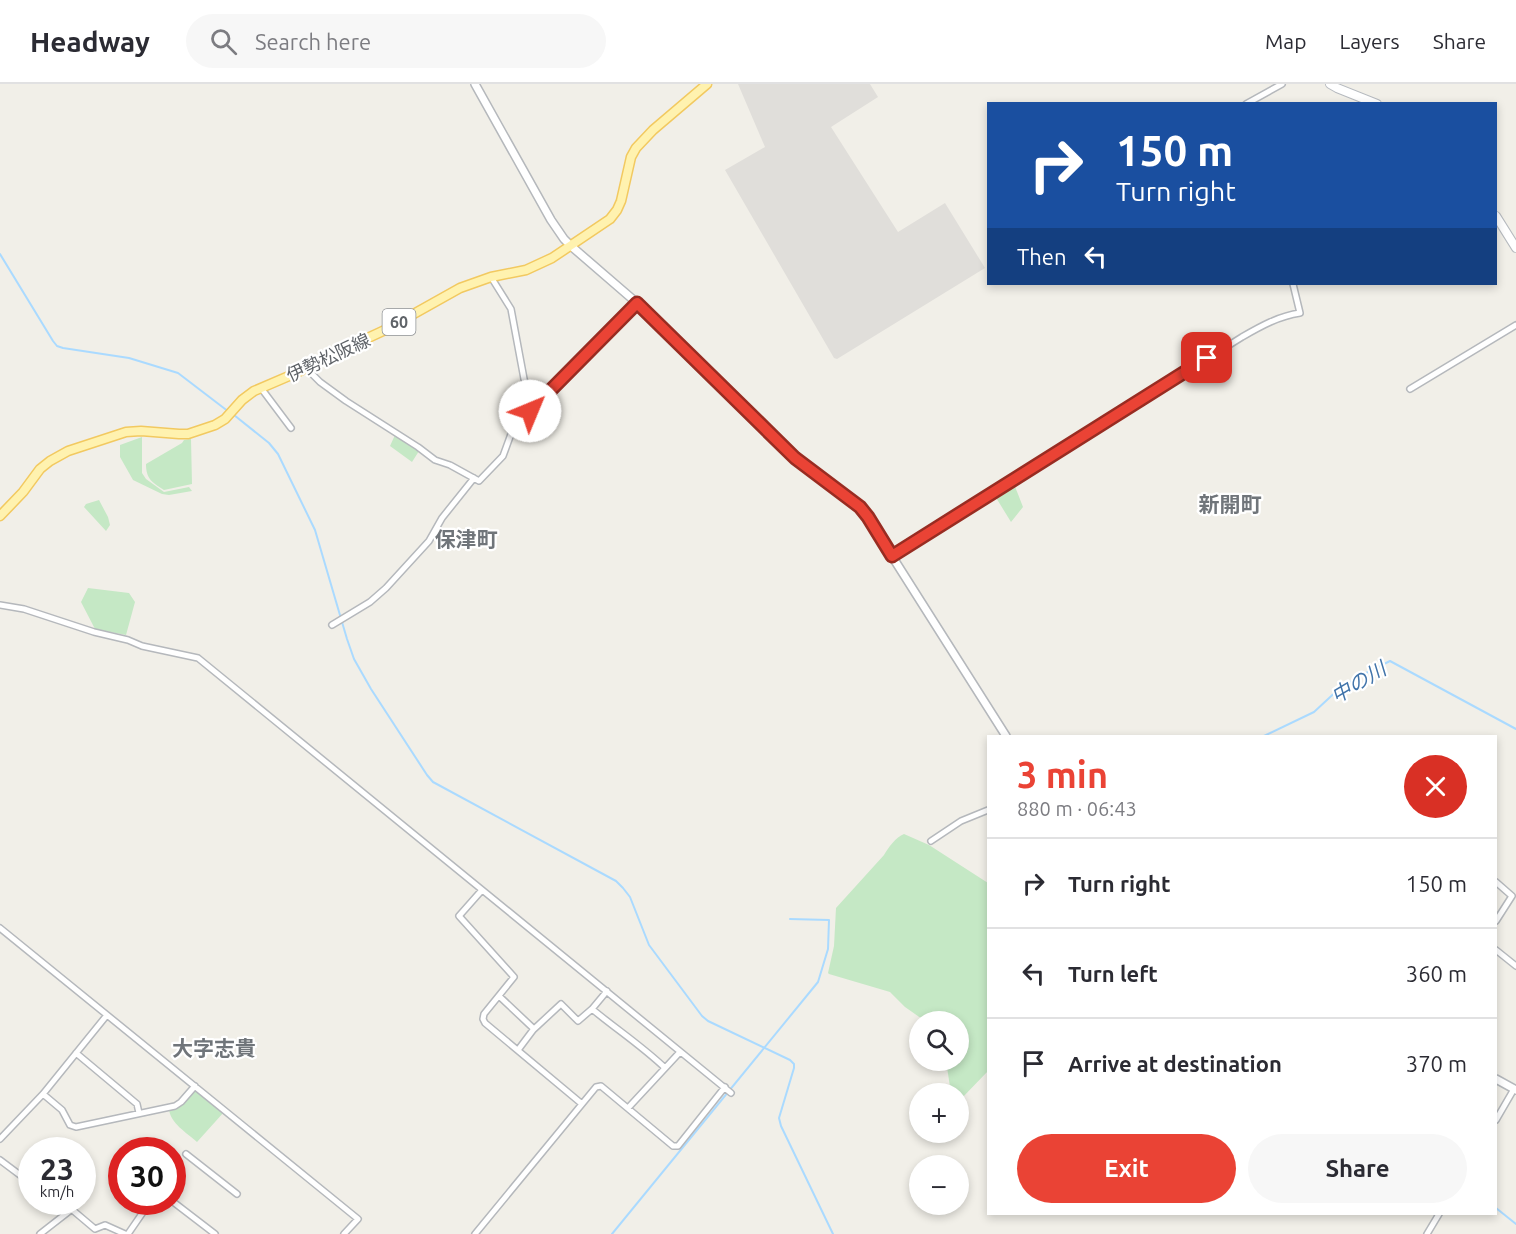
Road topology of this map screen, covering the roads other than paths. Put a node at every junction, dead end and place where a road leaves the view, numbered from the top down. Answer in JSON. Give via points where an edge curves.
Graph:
{"nodes":[{"id":1,"x":475,"y":84,"type":"edge"},
{"id":2,"x":707,"y":84,"type":"edge"},
{"id":3,"x":1282,"y":84,"type":"edge"},
{"id":4,"x":1330,"y":84,"type":"edge"},
{"id":5,"x":1250,"y":102,"type":"edge"},
{"id":6,"x":1372,"y":102,"type":"edge"},
{"id":7,"x":1497,"y":218,"type":"edge"},
{"id":8,"x":571,"y":246,"type":"junction"},
{"id":9,"x":1516,"y":248,"type":"edge"},
{"id":10,"x":491,"y":277,"type":"junction"},
{"id":11,"x":1293,"y":285,"type":"edge"},
{"id":12,"x":637,"y":303,"type":"junction"},
{"id":13,"x":1516,"y":325,"type":"edge"},
{"id":14,"x":306,"y":368,"type":"junction"},
{"id":15,"x":261,"y":388,"type":"junction"},
{"id":16,"x":1410,"y":389,"type":"dead end"},
{"id":17,"x":530,"y":411,"type":"junction"},
{"id":18,"x":291,"y":428,"type":"dead end"},
{"id":19,"x":474,"y":478,"type":"junction"},
{"id":20,"x":0,"y":516,"type":"edge"},
{"id":21,"x":892,"y":556,"type":"junction"},
{"id":22,"x":0,"y":605,"type":"edge"},
{"id":23,"x":332,"y":624,"type":"dead end"},
{"id":24,"x":1004,"y":735,"type":"edge"},
{"id":25,"x":987,"y":810,"type":"edge"},
{"id":26,"x":931,"y":841,"type":"dead end"},
{"id":27,"x":1497,"y":883,"type":"edge"},
{"id":28,"x":482,"y":890,"type":"junction"},
{"id":29,"x":1514,"y":893,"type":"edge"},
{"id":30,"x":1497,"y":919,"type":"edge"},
{"id":31,"x":0,"y":928,"type":"edge"},
{"id":32,"x":1497,"y":951,"type":"edge"},
{"id":33,"x":1516,"y":966,"type":"edge"},
{"id":34,"x":607,"y":991,"type":"junction"},
{"id":35,"x":499,"y":996,"type":"junction"},
{"id":36,"x":592,"y":1009,"type":"junction"},
{"id":37,"x":107,"y":1015,"type":"junction"},
{"id":38,"x":534,"y":1029,"type":"junction"},
{"id":39,"x":518,"y":1050,"type":"junction"},
{"id":40,"x":680,"y":1052,"type":"junction"},
{"id":41,"x":76,"y":1053,"type":"junction"},
{"id":42,"x":665,"y":1068,"type":"junction"},
{"id":43,"x":1497,"y":1080,"type":"edge"},
{"id":44,"x":195,"y":1086,"type":"junction"},
{"id":45,"x":1515,"y":1090,"type":"edge"},
{"id":46,"x":43,"y":1094,"type":"junction"},
{"id":47,"x":582,"y":1104,"type":"junction"},
{"id":48,"x":628,"y":1108,"type":"junction"},
{"id":49,"x":139,"y":1113,"type":"junction"},
{"id":50,"x":1497,"y":1118,"type":"edge"},
{"id":51,"x":0,"y":1139,"type":"edge"},
{"id":52,"x":186,"y":1154,"type":"dead end"},
{"id":53,"x":0,"y":1160,"type":"edge"},
{"id":54,"x":18,"y":1174,"type":"edge"},
{"id":55,"x":237,"y":1194,"type":"dead end"},
{"id":56,"x":186,"y":1212,"type":"edge"},
{"id":57,"x":64,"y":1215,"type":"edge"},
{"id":58,"x":79,"y":1215,"type":"edge"},
{"id":59,"x":141,"y":1215,"type":"edge"},
{"id":60,"x":1438,"y":1215,"type":"edge"},
{"id":61,"x":40,"y":1234,"type":"edge"},
{"id":62,"x":127,"y":1234,"type":"edge"},
{"id":63,"x":215,"y":1234,"type":"edge"},
{"id":64,"x":344,"y":1234,"type":"edge"},
{"id":65,"x":475,"y":1234,"type":"edge"},
{"id":66,"x":1426,"y":1234,"type":"edge"}],
"edges":[{"from":1,"to":8,"type":"street","via":[[551,220]]},
{"from":2,"to":8,"type":"main road","name":"伊勢松阪線","number":"60","via":[[636,148],[617,210]]},
{"from":3,"to":5,"type":"street"},
{"from":4,"to":6,"type":"main road"},
{"from":7,"to":9,"type":"main road"},
{"from":8,"to":10,"type":"main road","name":"伊勢松阪線","number":"60","via":[[526,270]]},
{"from":8,"to":12,"type":"street"},
{"from":10,"to":14,"type":"main road","name":"伊勢松阪線","number":"60","via":[[460,288]]},
{"from":10,"to":17,"type":"street","via":[[511,309]]},
{"from":11,"to":21,"type":"street","via":[[1300,313],[1267,323],[1242,337]]},
{"from":12,"to":17,"type":"street"},
{"from":12,"to":21,"type":"street","via":[[795,458],[860,507]]},
{"from":13,"to":16,"type":"street"},
{"from":14,"to":15,"type":"main road","name":"伊勢松阪線","number":"60"},
{"from":14,"to":19,"type":"street","via":[[346,401],[435,460]]},
{"from":15,"to":18,"type":"street"},
{"from":15,"to":20,"type":"main road","name":"伊勢松阪線","number":"60","via":[[221,422],[197,432],[134,430],[68,451],[40,469]]},
{"from":17,"to":19,"type":"street","via":[[511,434],[503,456],[479,481]]},
{"from":19,"to":23,"type":"street","via":[[429,541],[384,591]]},
{"from":21,"to":24,"type":"street"},
{"from":22,"to":28,"type":"street","via":[[198,658]]},
{"from":25,"to":26,"type":"street","via":[[961,821]]},
{"from":27,"to":29,"type":"street"},
{"from":28,"to":34,"type":"street"},
{"from":28,"to":35,"type":"street","via":[[459,916],[514,977]]},
{"from":29,"to":30,"type":"street"},
{"from":31,"to":37,"type":"street"},
{"from":32,"to":33,"type":"street"},
{"from":34,"to":36,"type":"street"},
{"from":34,"to":40,"type":"street"},
{"from":35,"to":38,"type":"street"},
{"from":35,"to":39,"type":"street","via":[[483,1019]]},
{"from":36,"to":38,"type":"street","via":[[578,1021],[561,1004]]},
{"from":36,"to":42,"type":"street"},
{"from":37,"to":41,"type":"street"},
{"from":37,"to":44,"type":"street"},
{"from":38,"to":39,"type":"street"},
{"from":39,"to":47,"type":"street"},
{"from":40,"to":42,"type":"street"},
{"from":40,"to":48,"type":"street","via":[[728,1090],[678,1146],[673,1146]]},
{"from":41,"to":46,"type":"street"},
{"from":41,"to":49,"type":"street","via":[[137,1104]]},
{"from":42,"to":48,"type":"street"},
{"from":43,"to":45,"type":"street"},
{"from":44,"to":49,"type":"street","via":[[175,1106]]},
{"from":44,"to":64,"type":"street","via":[[358,1219]]},
{"from":45,"to":50,"type":"street"},
{"from":46,"to":49,"type":"street","via":[[76,1127]]},
{"from":46,"to":51,"type":"street"},
{"from":47,"to":48,"type":"street","via":[[601,1086]]},
{"from":47,"to":65,"type":"street"},
{"from":52,"to":55,"type":"street"},
{"from":53,"to":54,"type":"street"},
{"from":56,"to":63,"type":"street"},
{"from":57,"to":61,"type":"street"},
{"from":58,"to":62,"type":"street","via":[[95,1229],[105,1225]]},
{"from":59,"to":62,"type":"street"},
{"from":60,"to":66,"type":"street"}]}
